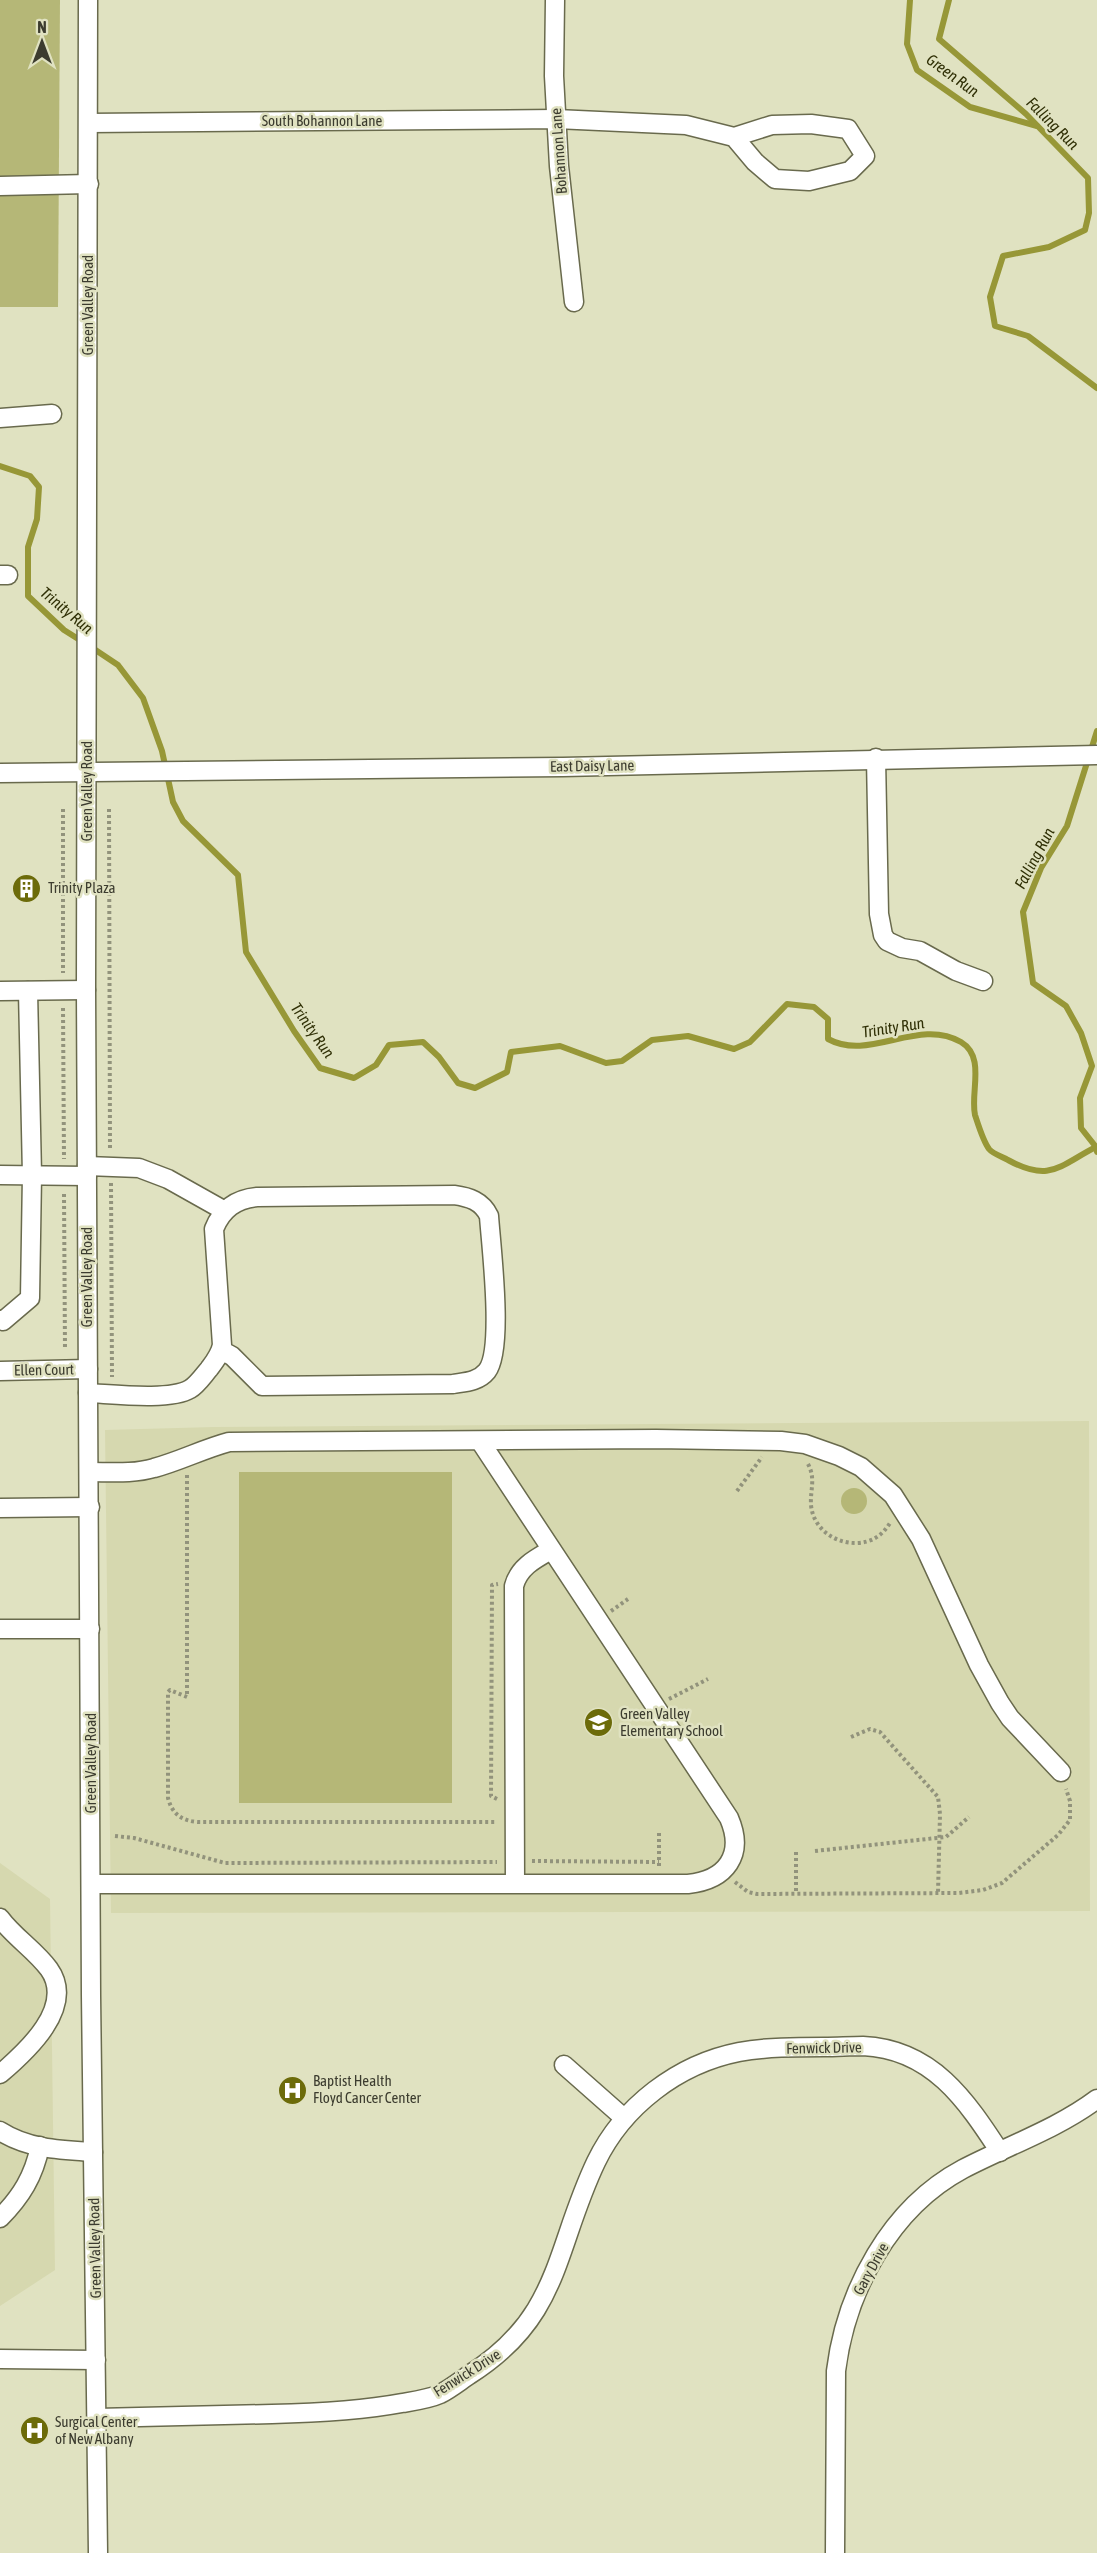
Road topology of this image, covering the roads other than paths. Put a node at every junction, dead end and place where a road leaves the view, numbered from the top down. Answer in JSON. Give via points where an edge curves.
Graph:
{"nodes":[{"id":1,"x":88,"y":0,"type":"edge"},
{"id":2,"x":555,"y":0,"type":"edge"},
{"id":3,"x":556,"y":119,"type":"junction"},
{"id":4,"x":89,"y":123,"type":"junction"},
{"id":5,"x":734,"y":137,"type":"junction"},
{"id":6,"x":89,"y":184,"type":"junction"},
{"id":7,"x":0,"y":186,"type":"edge"},
{"id":8,"x":574,"y":302,"type":"dead end"},
{"id":9,"x":52,"y":414,"type":"dead end"},
{"id":10,"x":0,"y":418,"type":"edge"},
{"id":11,"x":1097,"y":755,"type":"edge"},
{"id":12,"x":876,"y":758,"type":"junction"},
{"id":13,"x":87,"y":771,"type":"junction"},
{"id":14,"x":0,"y":773,"type":"edge"},
{"id":15,"x":983,"y":981,"type":"dead end"},
{"id":16,"x":86,"y":990,"type":"junction"},
{"id":17,"x":0,"y":991,"type":"edge"},
{"id":18,"x":28,"y":991,"type":"junction"},
{"id":19,"x":87,"y":1171,"type":"junction"},
{"id":20,"x":0,"y":1175,"type":"edge"},
{"id":21,"x":32,"y":1175,"type":"junction"},
{"id":22,"x":225,"y":1211,"type":"junction"},
{"id":23,"x":0,"y":1320,"type":"edge"},
{"id":24,"x":221,"y":1350,"type":"junction"},
{"id":25,"x":88,"y":1369,"type":"junction"},
{"id":26,"x":0,"y":1371,"type":"edge"},
{"id":27,"x":88,"y":1393,"type":"junction"},
{"id":28,"x":480,"y":1441,"type":"junction"},
{"id":29,"x":89,"y":1472,"type":"junction"},
{"id":30,"x":90,"y":1507,"type":"junction"},
{"id":31,"x":0,"y":1508,"type":"edge"},
{"id":32,"x":551,"y":1550,"type":"junction"},
{"id":33,"x":0,"y":1629,"type":"edge"},
{"id":34,"x":90,"y":1629,"type":"junction"},
{"id":35,"x":1062,"y":1778,"type":"road end"},
{"id":36,"x":515,"y":1883,"type":"junction"},
{"id":37,"x":91,"y":1884,"type":"junction"},
{"id":38,"x":0,"y":1918,"type":"edge"},
{"id":39,"x":564,"y":2065,"type":"dead end"},
{"id":40,"x":0,"y":2074,"type":"edge"},
{"id":41,"x":1097,"y":2099,"type":"edge"},
{"id":42,"x":624,"y":2118,"type":"junction"},
{"id":43,"x":0,"y":2131,"type":"edge"},
{"id":44,"x":40,"y":2146,"type":"junction"},
{"id":45,"x":93,"y":2152,"type":"junction"},
{"id":46,"x":1000,"y":2152,"type":"junction"},
{"id":47,"x":0,"y":2218,"type":"edge"},
{"id":48,"x":0,"y":2359,"type":"edge"},
{"id":49,"x":96,"y":2360,"type":"junction"},
{"id":50,"x":97,"y":2418,"type":"junction"},
{"id":51,"x":98,"y":2553,"type":"edge"},
{"id":52,"x":835,"y":2553,"type":"edge"}],
"edges":[{"from":1,"to":4,"type":"street","name":"Green Valley Road"},
{"from":2,"to":3,"type":"street","name":"Bohannon Lane"},
{"from":3,"to":4,"type":"street","name":"South Bohannon Lane"},
{"from":3,"to":5,"type":"street","name":"South Bohannon Lane","via":[[686,125]]},
{"from":3,"to":8,"type":"street","name":"Bohannon Lane"},
{"from":4,"to":6,"type":"street","name":"Green Valley Road"},
{"from":5,"to":5,"type":"street","via":[[775,179],[809,181],[850,171],[866,156],[848,129],[811,124],[772,125]]},
{"from":6,"to":7,"type":"street"},
{"from":6,"to":13,"type":"street","name":"Green Valley Road"},
{"from":9,"to":10,"type":"street"},
{"from":11,"to":12,"type":"street","name":"East Daisy Lane"},
{"from":12,"to":13,"type":"street","name":"East Daisy Lane","via":[[562,767]]},
{"from":12,"to":15,"type":"street","via":[[879,914],[883,935],[894,945],[920,951]]},
{"from":13,"to":14,"type":"street","name":"East Daisy Lane"},
{"from":13,"to":16,"type":"street","name":"Green Valley Road"},
{"from":16,"to":18,"type":"street"},
{"from":16,"to":19,"type":"street","name":"Green Valley Road"},
{"from":17,"to":18,"type":"street"},
{"from":18,"to":21,"type":"street"},
{"from":19,"to":21,"type":"street"},
{"from":19,"to":22,"type":"street","via":[[110,1166],[139,1168],[168,1179]]},
{"from":19,"to":25,"type":"street","name":"Green Valley Road"},
{"from":20,"to":21,"type":"street"},
{"from":21,"to":23,"type":"street","via":[[30,1298]]},
{"from":22,"to":24,"type":"street","via":[[217,1221],[213,1237]]},
{"from":22,"to":24,"type":"street","via":[[240,1200],[257,1197],[470,1198],[482,1205],[489,1216],[495,1335],[488,1370],[476,1380],[453,1384],[262,1386]]},
{"from":24,"to":27,"type":"street","via":[[197,1383],[180,1393]]},
{"from":25,"to":26,"type":"street","name":"Ellen Court"},
{"from":25,"to":27,"type":"street","name":"Green Valley Road"},
{"from":27,"to":29,"type":"street","name":"Green Valley Road"},
{"from":28,"to":29,"type":"street","via":[[230,1442],[138,1472]]},
{"from":28,"to":32,"type":"street"},
{"from":28,"to":35,"type":"street","via":[[781,1441],[822,1449],[861,1467],[893,1495],[921,1539],[1000,1703]]},
{"from":29,"to":30,"type":"street","name":"Green Valley Road"},
{"from":30,"to":31,"type":"street"},
{"from":30,"to":34,"type":"street","name":"Green Valley Road"},
{"from":32,"to":36,"type":"street","via":[[527,1564],[514,1586]]},
{"from":32,"to":36,"type":"street","via":[[729,1818],[735,1844],[731,1858],[716,1877],[696,1883]]},
{"from":33,"to":34,"type":"street"},
{"from":34,"to":37,"type":"street","name":"Green Valley Road"},
{"from":36,"to":37,"type":"street"},
{"from":37,"to":45,"type":"street","name":"Green Valley Road"},
{"from":38,"to":40,"type":"street","via":[[47,1966],[55,1992],[47,2026]]},
{"from":39,"to":42,"type":"street"},
{"from":41,"to":46,"type":"street","name":"Gary Drive"},
{"from":42,"to":46,"type":"street","name":"Fenwick Drive","via":[[682,2072],[719,2057],[759,2049],[864,2046],[901,2054],[932,2068],[976,2116]]},
{"from":42,"to":50,"type":"street","name":"Fenwick Drive","via":[[596,2162],[557,2270],[535,2314],[488,2363],[440,2394],[342,2412]]},
{"from":43,"to":44,"type":"street"},
{"from":44,"to":45,"type":"street"},
{"from":44,"to":47,"type":"street","via":[[32,2176]]},
{"from":45,"to":49,"type":"street","name":"Green Valley Road"},
{"from":46,"to":52,"type":"street","name":"Gary Drive","via":[[940,2184],[903,2217],[875,2255],[854,2299],[839,2347],[836,2372]]},
{"from":48,"to":49,"type":"street"},
{"from":49,"to":50,"type":"street","name":"Green Valley Road"},
{"from":50,"to":51,"type":"street","name":"Green Valley Road"}]}
